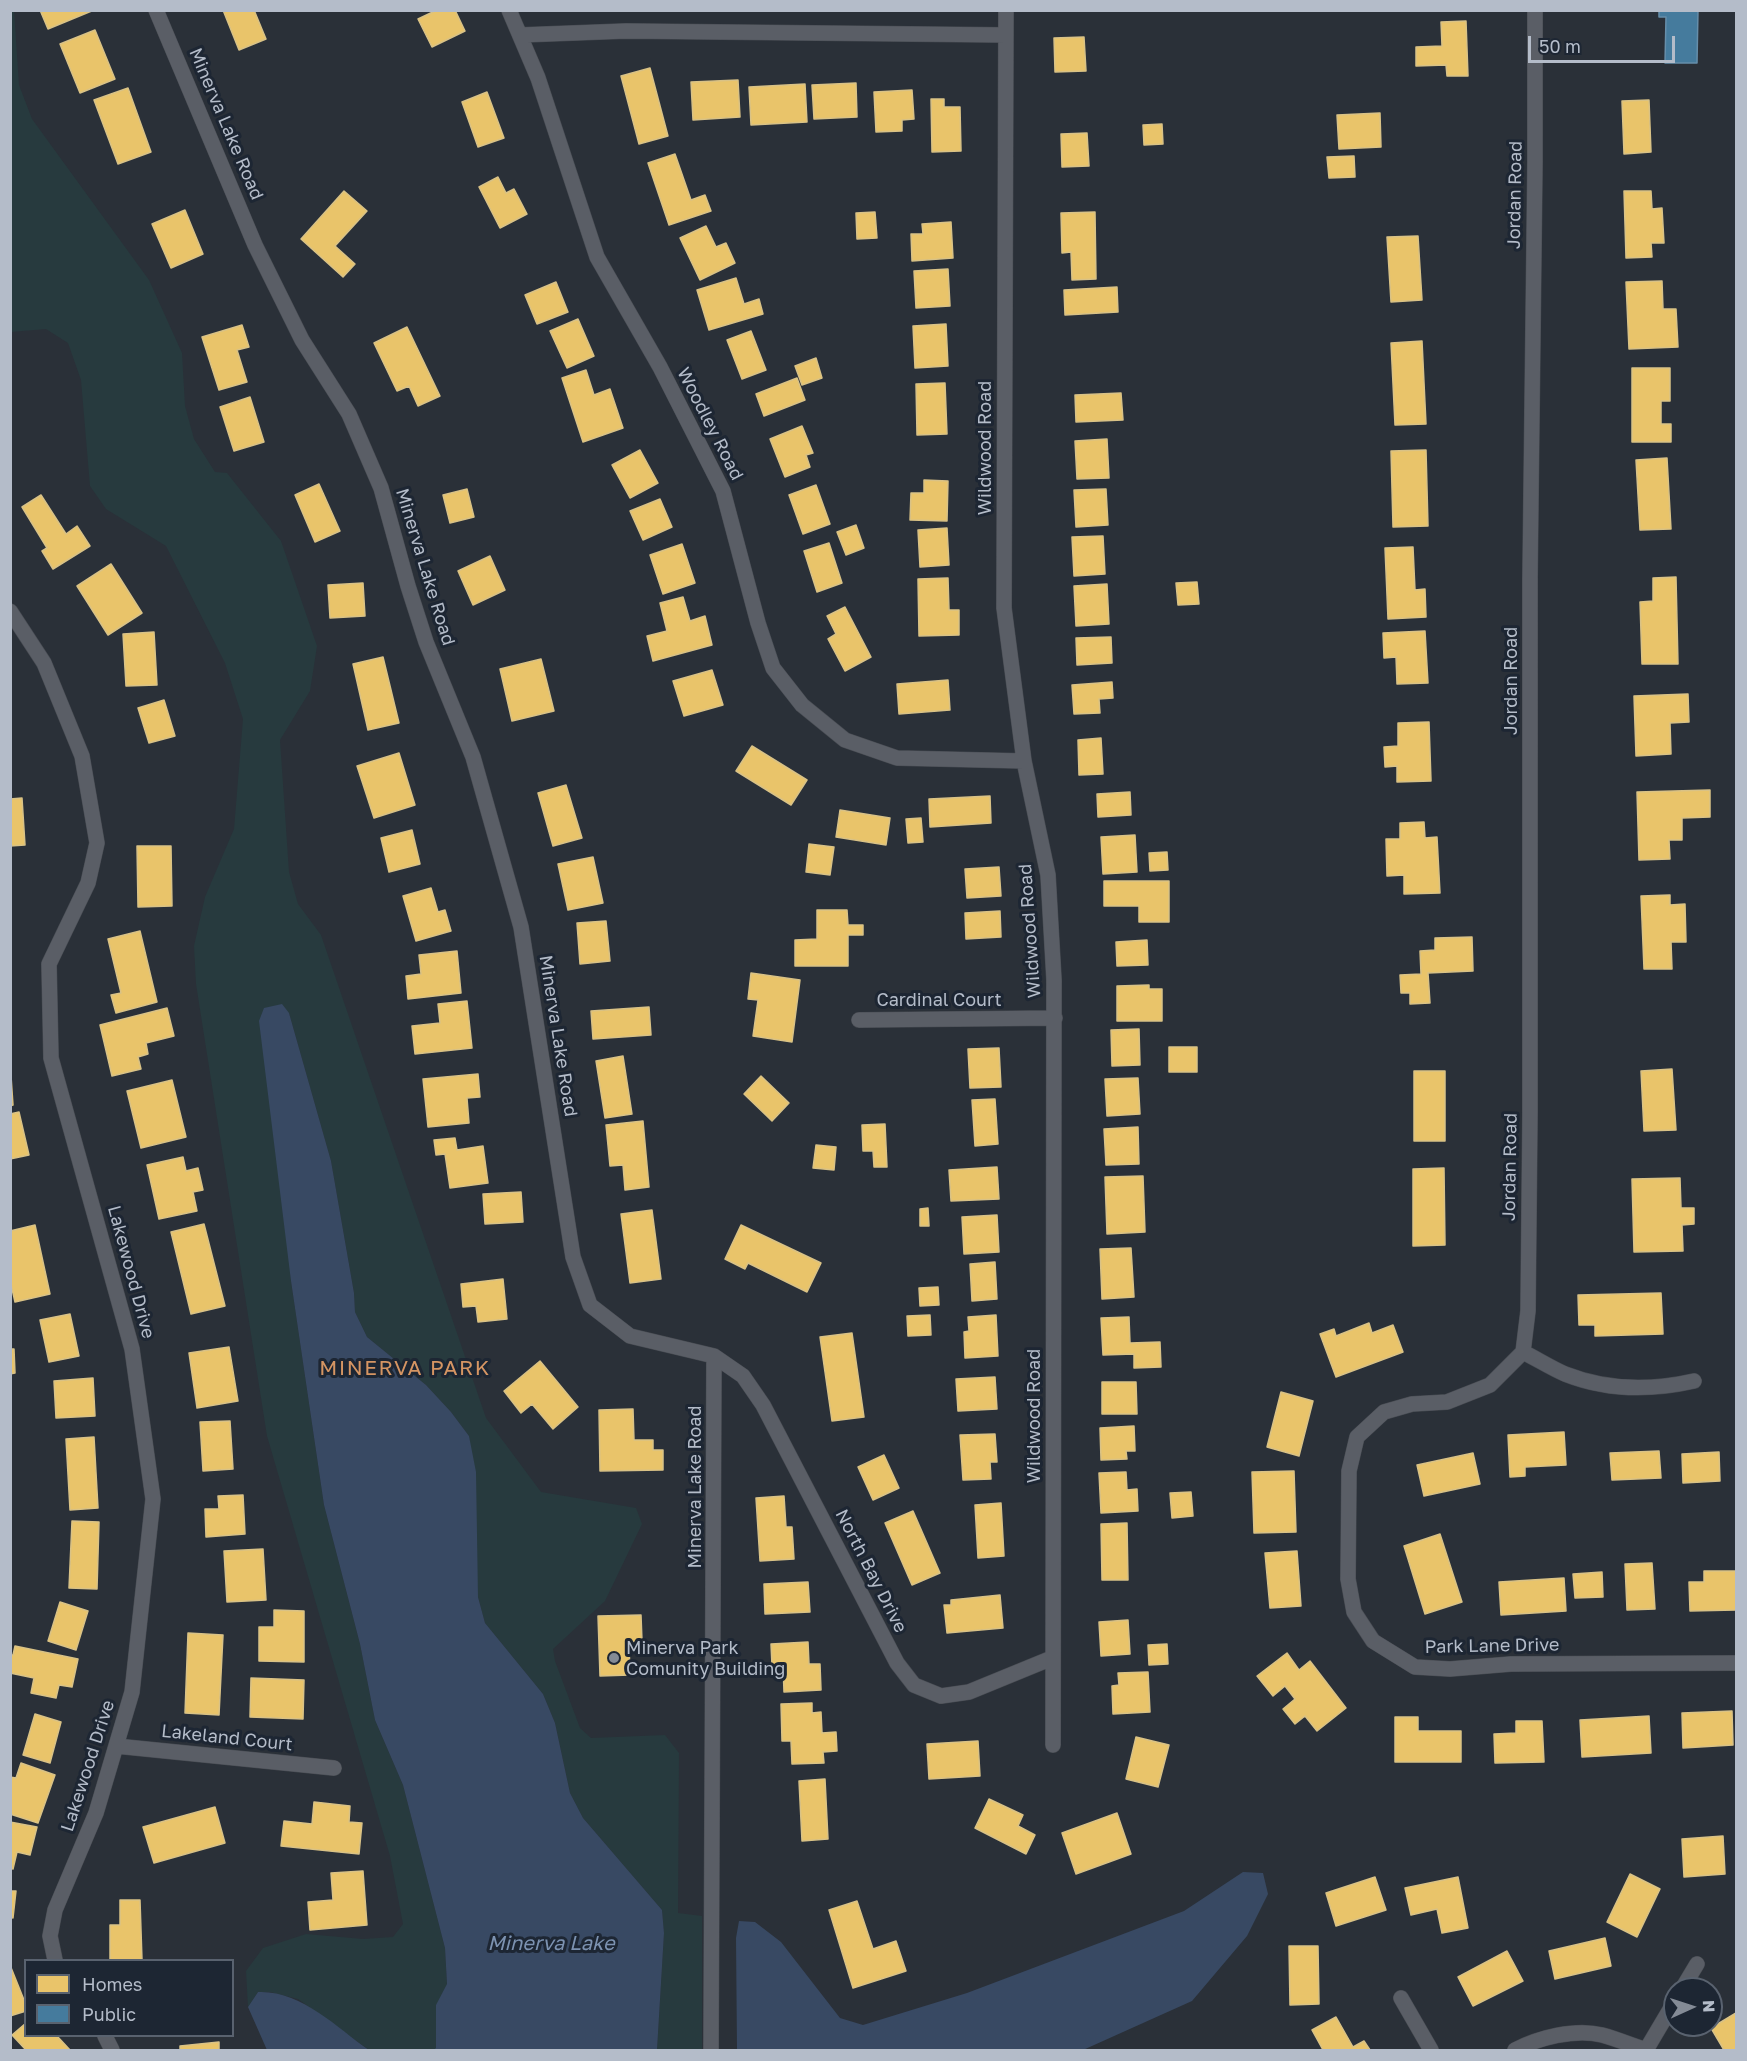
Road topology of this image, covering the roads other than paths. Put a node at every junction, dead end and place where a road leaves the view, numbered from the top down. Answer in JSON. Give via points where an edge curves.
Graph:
{"nodes":[{"id":1,"x":156,"y":10,"type":"edge"},
{"id":2,"x":509,"y":10,"type":"edge"},
{"id":3,"x":1006,"y":10,"type":"edge"},
{"id":4,"x":1535,"y":10,"type":"edge"},
{"id":5,"x":519,"y":35,"type":"junction"},
{"id":6,"x":1005,"y":35,"type":"junction"},
{"id":7,"x":10,"y":611,"type":"edge"},
{"id":8,"x":1024,"y":761,"type":"junction"},
{"id":9,"x":1055,"y":1018,"type":"junction"},
{"id":10,"x":860,"y":1020,"type":"dead end"},
{"id":11,"x":1523,"y":1352,"type":"junction"},
{"id":12,"x":714,"y":1356,"type":"junction"},
{"id":13,"x":1694,"y":1381,"type":"dead end"},
{"id":14,"x":1053,"y":1658,"type":"junction"},
{"id":15,"x":1737,"y":1663,"type":"edge"},
{"id":16,"x":1053,"y":1745,"type":"dead end"},
{"id":17,"x":116,"y":1746,"type":"junction"},
{"id":18,"x":334,"y":1768,"type":"dead end"},
{"id":19,"x":55,"y":1959,"type":"edge"},
{"id":20,"x":1697,"y":1964,"type":"dead end"},
{"id":21,"x":1689,"y":1977,"type":"edge"},
{"id":22,"x":1401,"y":1998,"type":"dead end"},
{"id":23,"x":1663,"y":2021,"type":"edge"},
{"id":24,"x":711,"y":2050,"type":"edge"},
{"id":25,"x":1431,"y":2050,"type":"edge"},
{"id":26,"x":1515,"y":2050,"type":"edge"},
{"id":27,"x":1646,"y":2050,"type":"edge"}],
"edges":[{"from":1,"to":12,"type":"street","name":"Minerva Lake Road","via":[[255,244],[302,340],[349,414],[381,488],[426,642],[473,757],[521,927],[573,1257],[590,1305],[630,1336]]},
{"from":2,"to":5,"type":"street","name":"Woodley Road"},
{"from":3,"to":6,"type":"street","name":"Wildwood Road"},
{"from":4,"to":11,"type":"street","name":"Jordan Road","via":[[1530,1112],[1528,1311]]},
{"from":5,"to":6,"type":"street","via":[[626,31]]},
{"from":5,"to":8,"type":"street","name":"Woodley Road","via":[[538,78],[597,257],[660,367],[723,491],[773,668],[802,705],[845,740],[897,758]]},
{"from":6,"to":8,"type":"street","name":"Wildwood Road","via":[[1004,608]]},
{"from":7,"to":17,"type":"street","name":"Lakewood Drive","via":[[44,663],[82,756],[97,843],[88,883],[49,964],[51,1058],[132,1349],[153,1499],[132,1692]]},
{"from":8,"to":9,"type":"street","name":"Wildwood Road","via":[[1048,875]]},
{"from":9,"to":10,"type":"street","name":"Cardinal Court"},
{"from":9,"to":14,"type":"street","name":"Wildwood Road"},
{"from":11,"to":13,"type":"street","via":[[1566,1374],[1618,1388],[1664,1388]]},
{"from":11,"to":15,"type":"street","name":"Park Lane Drive","via":[[1490,1385],[1447,1402],[1412,1404],[1384,1412],[1357,1437],[1349,1471],[1348,1579],[1354,1612],[1373,1641],[1415,1667]]},
{"from":12,"to":14,"type":"street","name":"North Bay Drive","via":[[743,1376],[763,1405],[897,1663],[914,1685],[940,1696],[969,1692]]},
{"from":12,"to":24,"type":"street","name":"Minerva Lake Road"},
{"from":14,"to":16,"type":"street","name":"Wildwood Road"},
{"from":17,"to":18,"type":"street","name":"Lakeland Court"},
{"from":17,"to":19,"type":"street","name":"Lakewood Drive","via":[[96,1813],[55,1910],[50,1936]]},
{"from":20,"to":21,"type":"street"},
{"from":22,"to":25,"type":"street"},
{"from":23,"to":27,"type":"street"},
{"from":26,"to":27,"type":"street","via":[[1561,2034],[1599,2034]]}]}
